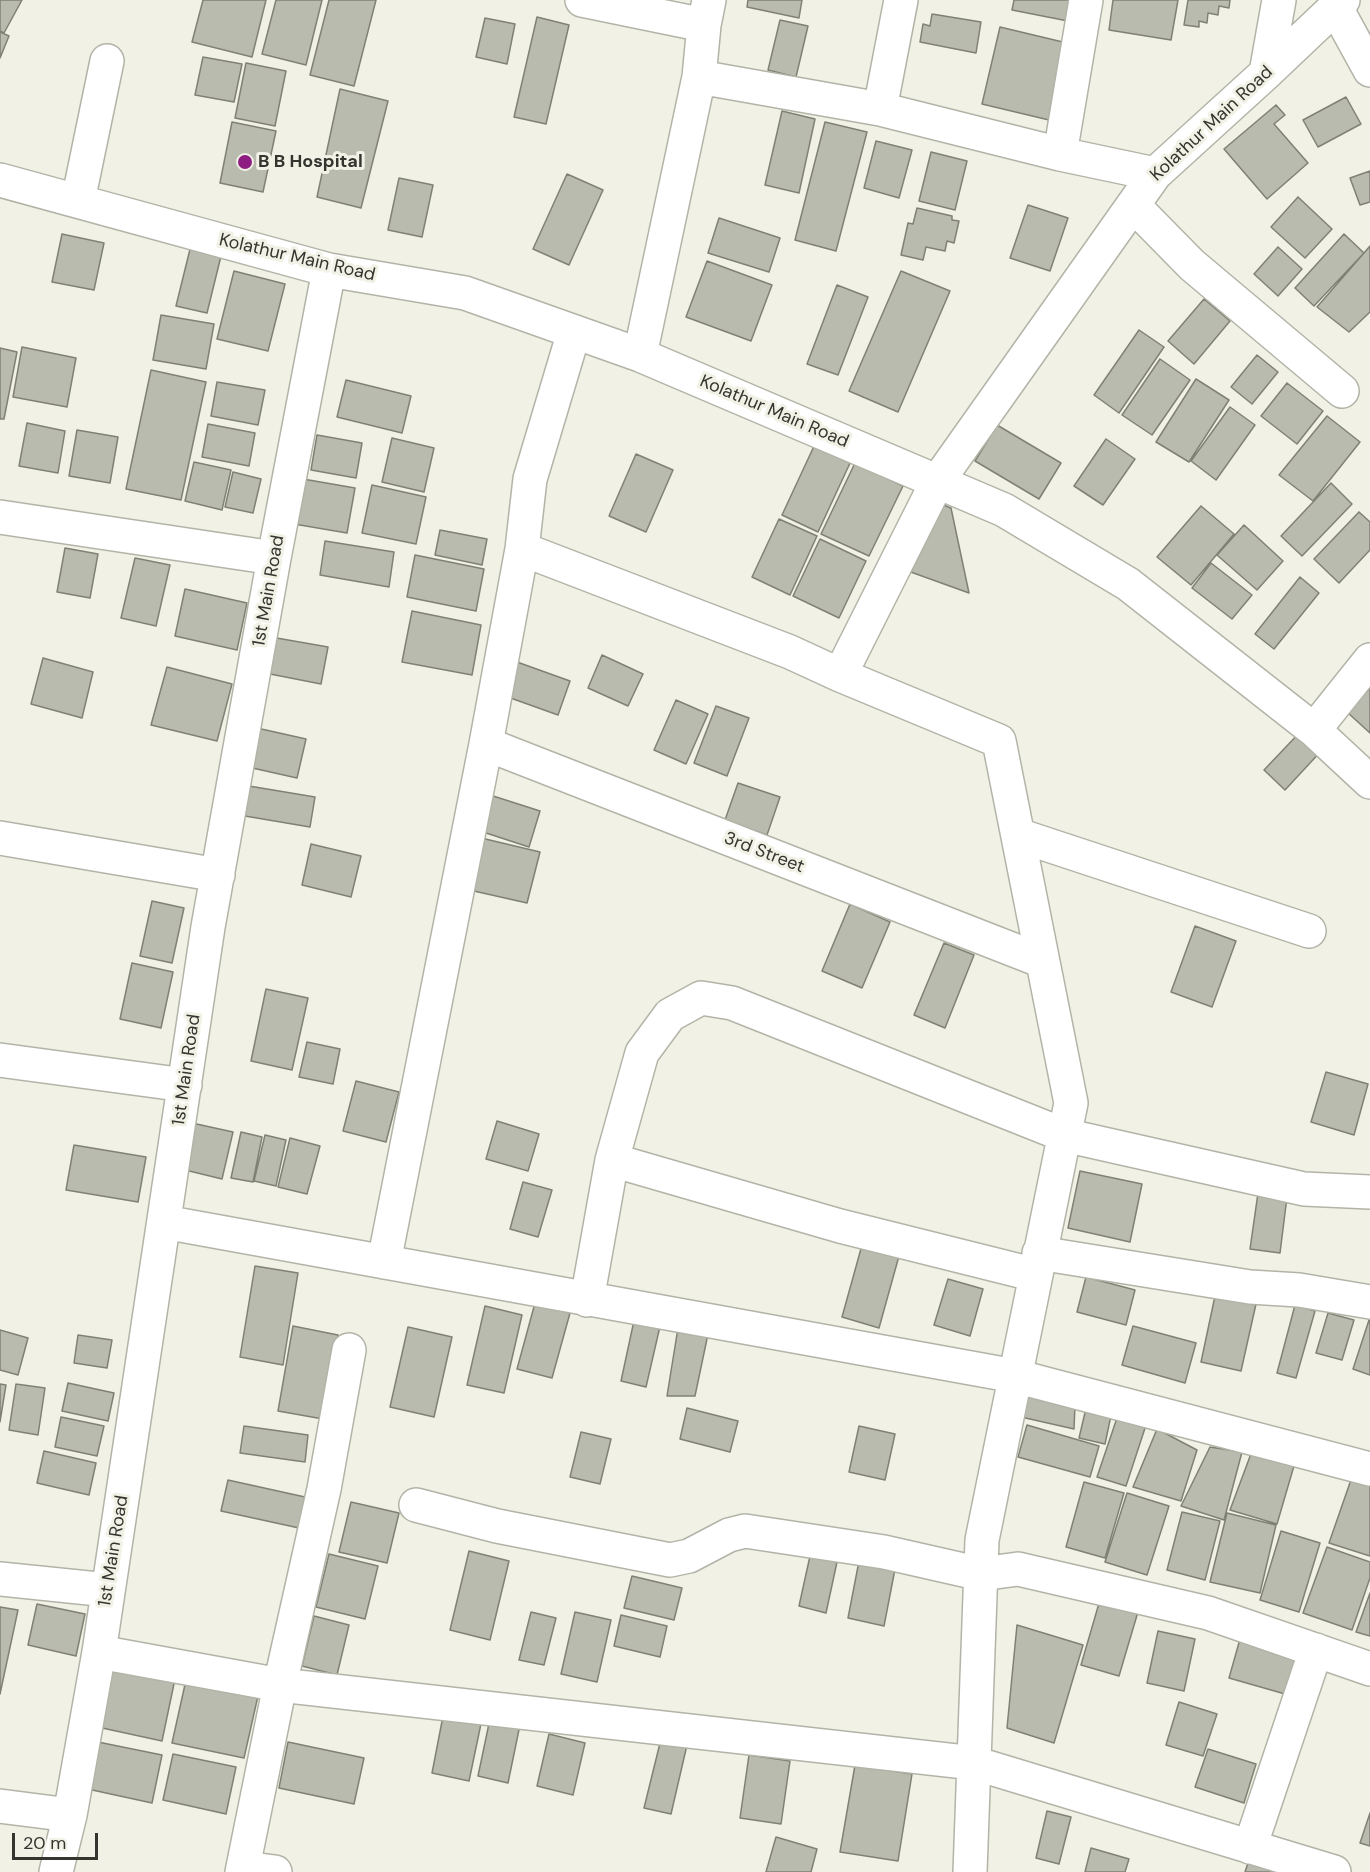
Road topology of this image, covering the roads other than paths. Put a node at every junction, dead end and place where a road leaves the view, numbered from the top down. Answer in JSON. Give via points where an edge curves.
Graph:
{"nodes":[{"id":1,"x":582,"y":0,"type":"edge"},
{"id":2,"x":902,"y":0,"type":"edge"},
{"id":3,"x":1086,"y":0,"type":"edge"},
{"id":4,"x":1279,"y":0,"type":"edge"},
{"id":5,"x":1339,"y":4,"type":"edge"},
{"id":6,"x":707,"y":13,"type":"edge"},
{"id":7,"x":107,"y":61,"type":"dead end"},
{"id":8,"x":1370,"y":70,"type":"edge"},
{"id":9,"x":1266,"y":73,"type":"junction"},
{"id":10,"x":699,"y":77,"type":"junction"},
{"id":11,"x":880,"y":109,"type":"junction"},
{"id":12,"x":1060,"y":154,"type":"junction"},
{"id":13,"x":1155,"y":174,"type":"junction"},
{"id":14,"x":0,"y":180,"type":"edge"},
{"id":15,"x":78,"y":201,"type":"junction"},
{"id":16,"x":1133,"y":205,"type":"junction"},
{"id":17,"x":329,"y":270,"type":"junction"},
{"id":18,"x":574,"y":332,"type":"junction"},
{"id":19,"x":640,"y":355,"type":"junction"},
{"id":20,"x":1342,"y":391,"type":"dead end"},
{"id":21,"x":937,"y":482,"type":"junction"},
{"id":22,"x":0,"y":517,"type":"edge"},
{"id":23,"x":522,"y":549,"type":"junction"},
{"id":24,"x":274,"y":558,"type":"junction"},
{"id":25,"x":1370,"y":660,"type":"edge"},
{"id":26,"x":840,"y":675,"type":"junction"},
{"id":27,"x":1314,"y":730,"type":"junction"},
{"id":28,"x":486,"y":744,"type":"junction"},
{"id":29,"x":1370,"y":782,"type":"edge"},
{"id":30,"x":1018,"y":835,"type":"junction"},
{"id":31,"x":0,"y":838,"type":"edge"},
{"id":32,"x":218,"y":875,"type":"junction"},
{"id":33,"x":1309,"y":931,"type":"dead end"},
{"id":34,"x":1042,"y":962,"type":"junction"},
{"id":35,"x":0,"y":1060,"type":"edge"},
{"id":36,"x":185,"y":1085,"type":"junction"},
{"id":37,"x":1064,"y":1135,"type":"junction"},
{"id":38,"x":612,"y":1160,"type":"junction"},
{"id":39,"x":1370,"y":1192,"type":"edge"},
{"id":40,"x":164,"y":1222,"type":"junction"},
{"id":41,"x":384,"y":1262,"type":"junction"},
{"id":42,"x":1038,"y":1264,"type":"junction"},
{"id":43,"x":587,"y":1300,"type":"junction"},
{"id":44,"x":1370,"y":1302,"type":"edge"},
{"id":45,"x":349,"y":1350,"type":"dead end"},
{"id":46,"x":1015,"y":1376,"type":"junction"},
{"id":47,"x":1370,"y":1468,"type":"edge"},
{"id":48,"x":416,"y":1505,"type":"dead end"},
{"id":49,"x":981,"y":1574,"type":"junction"},
{"id":50,"x":0,"y":1579,"type":"edge"},
{"id":51,"x":108,"y":1590,"type":"junction"},
{"id":52,"x":1316,"y":1650,"type":"junction"},
{"id":53,"x":99,"y":1652,"type":"junction"},
{"id":54,"x":1370,"y":1669,"type":"edge"},
{"id":55,"x":280,"y":1685,"type":"junction"},
{"id":56,"x":974,"y":1763,"type":"junction"},
{"id":57,"x":0,"y":1806,"type":"edge"},
{"id":58,"x":70,"y":1815,"type":"junction"},
{"id":59,"x":1250,"y":1846,"type":"junction"},
{"id":60,"x":242,"y":1870,"type":"edge"},
{"id":61,"x":56,"y":1872,"type":"edge"},
{"id":62,"x":275,"y":1872,"type":"edge"},
{"id":63,"x":970,"y":1872,"type":"edge"},
{"id":64,"x":1334,"y":1872,"type":"edge"}],
"edges":[{"from":1,"to":6,"type":"street"},
{"from":2,"to":11,"type":"street"},
{"from":3,"to":12,"type":"street"},
{"from":4,"to":9,"type":"street"},
{"from":5,"to":8,"type":"street"},
{"from":5,"to":9,"type":"street","name":"Kolathur Main Road"},
{"from":6,"to":10,"type":"street"},
{"from":7,"to":15,"type":"street"},
{"from":9,"to":13,"type":"street","name":"Kolathur Main Road"},
{"from":10,"to":11,"type":"street"},
{"from":10,"to":19,"type":"street"},
{"from":11,"to":12,"type":"street"},
{"from":12,"to":13,"type":"street"},
{"from":13,"to":16,"type":"street","name":"Kolathur Main Road"},
{"from":14,"to":15,"type":"street","name":"Kolathur Main Road"},
{"from":15,"to":17,"type":"street","name":"Kolathur Main Road"},
{"from":16,"to":20,"type":"street","via":[[1192,265]]},
{"from":16,"to":21,"type":"street","name":"Kolathur Main Road"},
{"from":17,"to":18,"type":"street","name":"Kolathur Main Road","via":[[465,293]]},
{"from":17,"to":24,"type":"street","name":"1st Main Road"},
{"from":18,"to":19,"type":"street","name":"Kolathur Main Road"},
{"from":18,"to":23,"type":"street","via":[[530,479]]},
{"from":19,"to":21,"type":"street","name":"Kolathur Main Road"},
{"from":21,"to":26,"type":"street"},
{"from":21,"to":27,"type":"street","via":[[1004,510],[1128,584]]},
{"from":22,"to":24,"type":"street"},
{"from":23,"to":26,"type":"street"},
{"from":23,"to":28,"type":"street"},
{"from":24,"to":32,"type":"street","name":"1st Main Road"},
{"from":25,"to":27,"type":"street"},
{"from":26,"to":30,"type":"street","via":[[999,741]]},
{"from":27,"to":29,"type":"street"},
{"from":28,"to":34,"type":"street","name":"3rd Street"},
{"from":28,"to":41,"type":"street"},
{"from":30,"to":33,"type":"street"},
{"from":30,"to":34,"type":"street"},
{"from":31,"to":32,"type":"street"},
{"from":32,"to":36,"type":"street","name":"1st Main Road"},
{"from":34,"to":37,"type":"street","via":[[1071,1103]]},
{"from":35,"to":36,"type":"street"},
{"from":36,"to":40,"type":"street","name":"1st Main Road"},
{"from":37,"to":38,"type":"street","via":[[732,1003],[701,998],[670,1015],[642,1053]]},
{"from":37,"to":39,"type":"street","via":[[1304,1189]]},
{"from":37,"to":42,"type":"street"},
{"from":38,"to":42,"type":"street","via":[[840,1226]]},
{"from":38,"to":43,"type":"street"},
{"from":40,"to":41,"type":"street"},
{"from":40,"to":51,"type":"street","name":"1st Main Road"},
{"from":41,"to":43,"type":"street"},
{"from":42,"to":44,"type":"street","via":[[1299,1290]]},
{"from":42,"to":46,"type":"street"},
{"from":43,"to":46,"type":"street"},
{"from":45,"to":55,"type":"street","via":[[324,1488]]},
{"from":46,"to":47,"type":"street"},
{"from":46,"to":49,"type":"street","via":[[982,1540]]},
{"from":48,"to":49,"type":"street","via":[[497,1526],[670,1560],[689,1556],[745,1531],[884,1552]]},
{"from":49,"to":52,"type":"street","via":[[1018,1569],[1208,1613]]},
{"from":49,"to":56,"type":"street"},
{"from":50,"to":51,"type":"street"},
{"from":51,"to":53,"type":"street","name":"1st Main Road"},
{"from":52,"to":54,"type":"street"},
{"from":52,"to":59,"type":"street"},
{"from":53,"to":55,"type":"street"},
{"from":53,"to":58,"type":"street","name":"1st Main Road"},
{"from":55,"to":56,"type":"street"},
{"from":55,"to":60,"type":"street"},
{"from":56,"to":59,"type":"street"},
{"from":56,"to":63,"type":"street"},
{"from":57,"to":58,"type":"street"},
{"from":58,"to":61,"type":"street","name":"1st Main Road"},
{"from":59,"to":64,"type":"street"},
{"from":60,"to":62,"type":"street"}]}
